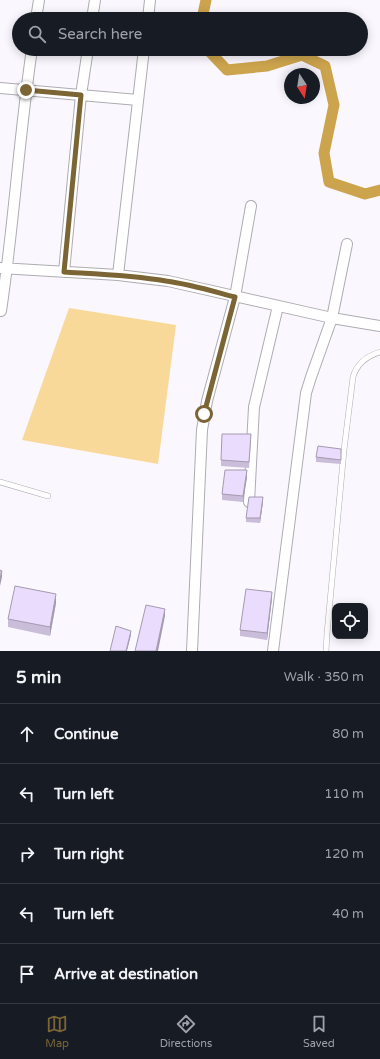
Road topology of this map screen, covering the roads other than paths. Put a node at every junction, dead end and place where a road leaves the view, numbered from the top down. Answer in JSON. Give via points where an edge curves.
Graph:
{"nodes":[{"id":1,"x":39,"y":0,"type":"edge"},
{"id":2,"x":95,"y":0,"type":"edge"},
{"id":3,"x":150,"y":0,"type":"edge"},
{"id":4,"x":37,"y":12,"type":"edge"},
{"id":5,"x":93,"y":12,"type":"edge"},
{"id":6,"x":149,"y":12,"type":"edge"},
{"id":7,"x":31,"y":56,"type":"edge"},
{"id":8,"x":87,"y":56,"type":"edge"},
{"id":9,"x":143,"y":56,"type":"edge"},
{"id":10,"x":0,"y":88,"type":"edge"},
{"id":11,"x":26,"y":90,"type":"junction"},
{"id":12,"x":81,"y":95,"type":"junction"},
{"id":13,"x":138,"y":100,"type":"junction"},
{"id":14,"x":251,"y":206,"type":"dead end"},
{"id":15,"x":347,"y":244,"type":"dead end"},
{"id":16,"x":4,"y":269,"type":"edge"},
{"id":17,"x":64,"y":272,"type":"junction"},
{"id":18,"x":118,"y":275,"type":"junction"},
{"id":19,"x":235,"y":297,"type":"junction"},
{"id":20,"x":278,"y":306,"type":"junction"},
{"id":21,"x":1,"y":310,"type":"edge"},
{"id":22,"x":332,"y":318,"type":"junction"},
{"id":23,"x":380,"y":326,"type":"edge"},
{"id":24,"x":380,"y":352,"type":"edge"},
{"id":25,"x":0,"y":482,"type":"edge"},
{"id":26,"x":48,"y":496,"type":"dead end"},
{"id":27,"x":249,"y":502,"type":"edge"},
{"id":28,"x":192,"y":651,"type":"edge"},
{"id":29,"x":273,"y":651,"type":"edge"},
{"id":30,"x":326,"y":651,"type":"edge"}],
"edges":[{"from":1,"to":4,"type":"street"},
{"from":2,"to":5,"type":"street"},
{"from":3,"to":6,"type":"street"},
{"from":7,"to":11,"type":"street"},
{"from":8,"to":12,"type":"street"},
{"from":9,"to":13,"type":"street"},
{"from":10,"to":11,"type":"street"},
{"from":11,"to":12,"type":"street"},
{"from":11,"to":16,"type":"street"},
{"from":12,"to":13,"type":"street"},
{"from":12,"to":17,"type":"street"},
{"from":13,"to":18,"type":"street"},
{"from":14,"to":19,"type":"street"},
{"from":15,"to":22,"type":"street"},
{"from":16,"to":17,"type":"street"},
{"from":16,"to":21,"type":"street"},
{"from":17,"to":18,"type":"street"},
{"from":18,"to":19,"type":"street","via":[[168,281]]},
{"from":19,"to":20,"type":"street"},
{"from":19,"to":28,"type":"street","via":[[207,401],[202,430]]},
{"from":20,"to":22,"type":"street"},
{"from":20,"to":27,"type":"street","via":[[254,407]]},
{"from":22,"to":23,"type":"street"},
{"from":22,"to":29,"type":"street","via":[[306,393]]},
{"from":24,"to":30,"type":"lane","via":[[358,365],[353,377]]},
{"from":25,"to":26,"type":"lane"}]}
